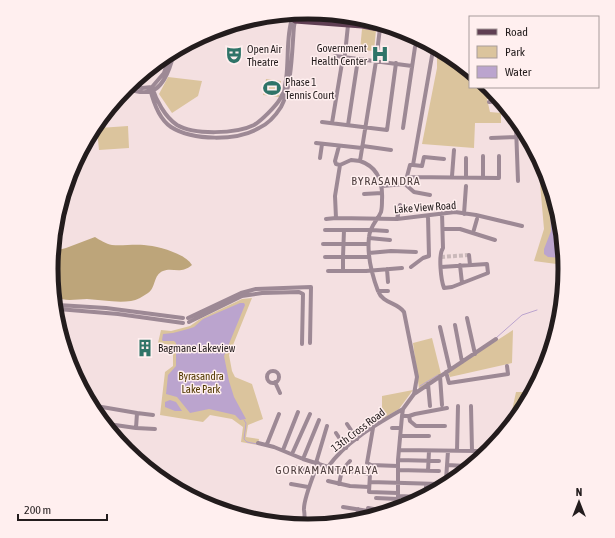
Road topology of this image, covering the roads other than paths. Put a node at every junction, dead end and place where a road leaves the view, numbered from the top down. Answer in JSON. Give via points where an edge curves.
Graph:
{"nodes":[{"id":1,"x":303,"y":19,"type":"edge"},
{"id":2,"x":293,"y":20,"type":"edge"},
{"id":3,"x":348,"y":25,"type":"junction"},
{"id":4,"x":367,"y":27,"type":"edge"},
{"id":5,"x":380,"y":30,"type":"edge"},
{"id":6,"x":416,"y":47,"type":"dead end"},
{"id":7,"x":433,"y":52,"type":"edge"},
{"id":8,"x":335,"y":56,"type":"dead end"},
{"id":9,"x":344,"y":56,"type":"junction"},
{"id":10,"x":172,"y":59,"type":"edge"},
{"id":11,"x":358,"y":59,"type":"junction"},
{"id":12,"x":376,"y":61,"type":"junction"},
{"id":13,"x":168,"y":62,"type":"edge"},
{"id":14,"x":396,"y":63,"type":"junction"},
{"id":15,"x":412,"y":66,"type":"junction"},
{"id":16,"x":137,"y":86,"type":"edge"},
{"id":17,"x":134,"y":89,"type":"edge"},
{"id":18,"x":151,"y":89,"type":"junction"},
{"id":19,"x":489,"y":102,"type":"dead end"},
{"id":20,"x":493,"y":102,"type":"edge"},
{"id":21,"x":322,"y":122,"type":"dead end"},
{"id":22,"x":332,"y":123,"type":"junction"},
{"id":23,"x":348,"y":125,"type":"junction"},
{"id":24,"x":366,"y":128,"type":"junction"},
{"id":25,"x":403,"y":128,"type":"dead end"},
{"id":26,"x":516,"y":132,"type":"edge"},
{"id":27,"x":516,"y":137,"type":"junction"},
{"id":28,"x":491,"y":138,"type":"dead end"},
{"id":29,"x":316,"y":143,"type":"dead end"},
{"id":30,"x":322,"y":144,"type":"junction"},
{"id":31,"x":339,"y":146,"type":"junction"},
{"id":32,"x":362,"y":147,"type":"junction"},
{"id":33,"x":391,"y":150,"type":"dead end"},
{"id":34,"x":454,"y":150,"type":"dead end"},
{"id":35,"x":483,"y":156,"type":"dead end"},
{"id":36,"x":499,"y":156,"type":"dead end"},
{"id":37,"x":320,"y":158,"type":"dead end"},
{"id":38,"x":466,"y":158,"type":"dead end"},
{"id":39,"x":444,"y":159,"type":"dead end"},
{"id":40,"x":360,"y":160,"type":"junction"},
{"id":41,"x":340,"y":165,"type":"junction"},
{"id":42,"x":413,"y":165,"type":"junction"},
{"id":43,"x":408,"y":176,"type":"junction"},
{"id":44,"x":452,"y":176,"type":"junction"},
{"id":45,"x":466,"y":176,"type":"junction"},
{"id":46,"x":483,"y":177,"type":"junction"},
{"id":47,"x":518,"y":181,"type":"dead end"},
{"id":48,"x":405,"y":184,"type":"junction"},
{"id":49,"x":382,"y":186,"type":"junction"},
{"id":50,"x":466,"y":186,"type":"dead end"},
{"id":51,"x":382,"y":193,"type":"junction"},
{"id":52,"x":364,"y":194,"type":"dead end"},
{"id":53,"x":430,"y":195,"type":"dead end"},
{"id":54,"x":400,"y":205,"type":"dead end"},
{"id":55,"x":442,"y":213,"type":"junction"},
{"id":56,"x":464,"y":214,"type":"junction"},
{"id":57,"x":428,"y":216,"type":"junction"},
{"id":58,"x":336,"y":218,"type":"junction"},
{"id":59,"x":326,"y":219,"type":"dead end"},
{"id":60,"x":377,"y":219,"type":"junction"},
{"id":61,"x":397,"y":219,"type":"junction"},
{"id":62,"x":477,"y":219,"type":"dead end"},
{"id":63,"x":522,"y":226,"type":"dead end"},
{"id":64,"x":443,"y":229,"type":"junction"},
{"id":65,"x":325,"y":230,"type":"dead end"},
{"id":66,"x":344,"y":230,"type":"junction"},
{"id":67,"x":370,"y":230,"type":"junction"},
{"id":68,"x":387,"y":231,"type":"dead end"},
{"id":69,"x":473,"y":233,"type":"junction"},
{"id":70,"x":369,"y":238,"type":"junction"},
{"id":71,"x":390,"y":240,"type":"dead end"},
{"id":72,"x":495,"y":240,"type":"dead end"},
{"id":73,"x":323,"y":244,"type":"dead end"},
{"id":74,"x":344,"y":244,"type":"junction"},
{"id":75,"x":368,"y":244,"type":"junction"},
{"id":76,"x":416,"y":252,"type":"dead end"},
{"id":77,"x":369,"y":255,"type":"junction"},
{"id":78,"x":469,"y":255,"type":"dead end"},
{"id":79,"x":325,"y":257,"type":"dead end"},
{"id":80,"x":344,"y":257,"type":"junction"},
{"id":81,"x":442,"y":263,"type":"junction"},
{"id":82,"x":460,"y":265,"type":"junction"},
{"id":83,"x":470,"y":265,"type":"junction"},
{"id":84,"x":411,"y":267,"type":"dead end"},
{"id":85,"x":402,"y":268,"type":"dead end"},
{"id":86,"x":387,"y":269,"type":"junction"},
{"id":87,"x":328,"y":271,"type":"dead end"},
{"id":88,"x":343,"y":271,"type":"junction"},
{"id":89,"x":372,"y":271,"type":"junction"},
{"id":90,"x":388,"y":282,"type":"dead end"},
{"id":91,"x":462,"y":283,"type":"junction"},
{"id":92,"x":303,"y":288,"type":"junction"},
{"id":93,"x":378,"y":291,"type":"junction"},
{"id":94,"x":388,"y":291,"type":"dead end"},
{"id":95,"x":303,"y":294,"type":"junction"},
{"id":96,"x":311,"y":296,"type":"junction"},
{"id":97,"x":60,"y":305,"type":"edge"},
{"id":98,"x":61,"y":309,"type":"edge"},
{"id":99,"x":186,"y":318,"type":"junction"},
{"id":100,"x":303,"y":318,"type":"junction"},
{"id":101,"x":311,"y":318,"type":"junction"},
{"id":102,"x":467,"y":318,"type":"dead end"},
{"id":103,"x":189,"y":322,"type":"junction"},
{"id":104,"x":183,"y":323,"type":"junction"},
{"id":105,"x":455,"y":325,"type":"dead end"},
{"id":106,"x":440,"y":327,"type":"dead end"},
{"id":107,"x":496,"y":339,"type":"dead end"},
{"id":108,"x":310,"y":343,"type":"dead end"},
{"id":109,"x":302,"y":344,"type":"dead end"},
{"id":110,"x":475,"y":354,"type":"junction"},
{"id":111,"x":462,"y":362,"type":"junction"},
{"id":112,"x":508,"y":366,"type":"dead end"},
{"id":113,"x":448,"y":371,"type":"junction"},
{"id":114,"x":440,"y":376,"type":"junction"},
{"id":115,"x":275,"y":382,"type":"dead end"},
{"id":116,"x":428,"y":384,"type":"junction"},
{"id":117,"x":280,"y":393,"type":"dead end"},
{"id":118,"x":414,"y":394,"type":"junction"},
{"id":119,"x":442,"y":405,"type":"dead end"},
{"id":120,"x":430,"y":406,"type":"dead end"},
{"id":121,"x":458,"y":406,"type":"dead end"},
{"id":122,"x":472,"y":406,"type":"dead end"},
{"id":123,"x":99,"y":407,"type":"edge"},
{"id":124,"x":403,"y":408,"type":"junction"},
{"id":125,"x":447,"y":408,"type":"dead end"},
{"id":126,"x":298,"y":412,"type":"dead end"},
{"id":127,"x":137,"y":413,"type":"junction"},
{"id":128,"x":279,"y":414,"type":"dead end"},
{"id":129,"x":310,"y":414,"type":"dead end"},
{"id":130,"x":153,"y":415,"type":"dead end"},
{"id":131,"x":402,"y":416,"type":"junction"},
{"id":132,"x":409,"y":416,"type":"junction"},
{"id":133,"x":319,"y":420,"type":"dead end"},
{"id":134,"x":347,"y":424,"type":"dead end"},
{"id":135,"x":112,"y":425,"type":"edge"},
{"id":136,"x":327,"y":426,"type":"dead end"},
{"id":137,"x":445,"y":426,"type":"dead end"},
{"id":138,"x":136,"y":428,"type":"junction"},
{"id":139,"x":373,"y":428,"type":"junction"},
{"id":140,"x":392,"y":428,"type":"dead end"},
{"id":141,"x":401,"y":428,"type":"junction"},
{"id":142,"x":154,"y":429,"type":"dead end"},
{"id":143,"x":336,"y":433,"type":"dead end"},
{"id":144,"x":400,"y":436,"type":"junction"},
{"id":145,"x":429,"y":436,"type":"dead end"},
{"id":146,"x":357,"y":439,"type":"junction"},
{"id":147,"x":258,"y":443,"type":"dead end"},
{"id":148,"x":267,"y":444,"type":"junction"},
{"id":149,"x":346,"y":448,"type":"junction"},
{"id":150,"x":282,"y":450,"type":"junction"},
{"id":151,"x":399,"y":450,"type":"junction"},
{"id":152,"x":429,"y":451,"type":"junction"},
{"id":153,"x":448,"y":451,"type":"junction"},
{"id":154,"x":457,"y":451,"type":"junction"},
{"id":155,"x":472,"y":451,"type":"junction"},
{"id":156,"x":478,"y":451,"type":"dead end"},
{"id":157,"x":292,"y":454,"type":"junction"},
{"id":158,"x":303,"y":459,"type":"junction"},
{"id":159,"x":398,"y":460,"type":"junction"},
{"id":160,"x":350,"y":461,"type":"dead end"},
{"id":161,"x":428,"y":461,"type":"junction"},
{"id":162,"x":439,"y":461,"type":"dead end"},
{"id":163,"x":317,"y":463,"type":"junction"},
{"id":164,"x":371,"y":465,"type":"junction"},
{"id":165,"x":446,"y":465,"type":"junction"},
{"id":166,"x":461,"y":466,"type":"edge"},
{"id":167,"x":328,"y":467,"type":"junction"},
{"id":168,"x":295,"y":468,"type":"dead end"},
{"id":169,"x":398,"y":468,"type":"junction"},
{"id":170,"x":342,"y":470,"type":"junction"},
{"id":171,"x":428,"y":471,"type":"junction"},
{"id":172,"x":439,"y":471,"type":"dead end"},
{"id":173,"x":314,"y":472,"type":"junction"},
{"id":174,"x":370,"y":474,"type":"junction"},
{"id":175,"x":447,"y":476,"type":"edge"},
{"id":176,"x":328,"y":481,"type":"dead end"},
{"id":177,"x":398,"y":483,"type":"junction"},
{"id":178,"x":291,"y":484,"type":"dead end"},
{"id":179,"x":339,"y":484,"type":"junction"},
{"id":180,"x":426,"y":484,"type":"junction"},
{"id":181,"x":435,"y":484,"type":"edge"},
{"id":182,"x":369,"y":485,"type":"junction"},
{"id":183,"x":308,"y":487,"type":"junction"},
{"id":184,"x":426,"y":489,"type":"edge"},
{"id":185,"x":399,"y":496,"type":"junction"},
{"id":186,"x":410,"y":497,"type":"edge"},
{"id":187,"x":376,"y":498,"type":"dead end"},
{"id":188,"x":399,"y":502,"type":"edge"},
{"id":189,"x":343,"y":507,"type":"dead end"},
{"id":190,"x":358,"y":509,"type":"junction"},
{"id":191,"x":375,"y":509,"type":"edge"},
{"id":192,"x":366,"y":511,"type":"edge"},
{"id":193,"x":368,"y":511,"type":"edge"},
{"id":194,"x":357,"y":514,"type":"edge"},
{"id":195,"x":305,"y":519,"type":"edge"}],
"edges":[{"from":1,"to":3,"type":"main road"},
{"from":2,"to":18,"type":"street","via":[[284,100],[275,115],[260,128],[239,136],[213,138],[189,134],[171,127],[160,113]]},
{"from":3,"to":4,"type":"main road"},
{"from":3,"to":9,"type":"street"},
{"from":5,"to":12,"type":"street"},
{"from":6,"to":15,"type":"street"},
{"from":7,"to":42,"type":"street"},
{"from":8,"to":9,"type":"street"},
{"from":9,"to":11,"type":"street"},
{"from":9,"to":22,"type":"street"},
{"from":10,"to":18,"type":"street","via":[[167,74]]},
{"from":11,"to":12,"type":"street"},
{"from":11,"to":23,"type":"street"},
{"from":12,"to":14,"type":"street"},
{"from":12,"to":24,"type":"street"},
{"from":13,"to":18,"type":"street","via":[[164,73]]},
{"from":14,"to":15,"type":"street"},
{"from":14,"to":24,"type":"street","via":[[387,130]]},
{"from":15,"to":25,"type":"street"},
{"from":16,"to":18,"type":"street"},
{"from":17,"to":18,"type":"street","via":[[142,92]]},
{"from":19,"to":20,"type":"street"},
{"from":21,"to":22,"type":"street"},
{"from":22,"to":23,"type":"street"},
{"from":23,"to":24,"type":"street"},
{"from":24,"to":32,"type":"street"},
{"from":26,"to":27,"type":"street"},
{"from":27,"to":28,"type":"street"},
{"from":27,"to":47,"type":"street"},
{"from":29,"to":30,"type":"street"},
{"from":30,"to":31,"type":"street"},
{"from":30,"to":37,"type":"street"},
{"from":31,"to":32,"type":"street"},
{"from":31,"to":41,"type":"street","via":[[335,161]]},
{"from":32,"to":33,"type":"street"},
{"from":32,"to":40,"type":"street"},
{"from":34,"to":44,"type":"street"},
{"from":35,"to":46,"type":"street"},
{"from":36,"to":46,"type":"street","via":[[499,178]]},
{"from":38,"to":45,"type":"street"},
{"from":39,"to":42,"type":"street","via":[[424,157],[422,166]]},
{"from":40,"to":41,"type":"street","via":[[351,160]]},
{"from":40,"to":49,"type":"street","via":[[371,166],[381,179]]},
{"from":41,"to":58,"type":"street","via":[[335,196]]},
{"from":42,"to":43,"type":"street","via":[[410,165]]},
{"from":43,"to":44,"type":"street"},
{"from":43,"to":48,"type":"street"},
{"from":44,"to":45,"type":"street"},
{"from":45,"to":46,"type":"street"},
{"from":48,"to":49,"type":"street"},
{"from":48,"to":53,"type":"street","via":[[414,192]]},
{"from":49,"to":51,"type":"street"},
{"from":50,"to":56,"type":"street"},
{"from":51,"to":52,"type":"street"},
{"from":51,"to":60,"type":"street","via":[[381,210]]},
{"from":54,"to":61,"type":"street"},
{"from":55,"to":56,"type":"street","name":"Lake View Road"},
{"from":55,"to":57,"type":"street","name":"Lake View Road"},
{"from":55,"to":64,"type":"street"},
{"from":56,"to":63,"type":"street","name":"Lake View Road"},
{"from":57,"to":61,"type":"street","name":"Lake View Road","via":[[409,220]]},
{"from":57,"to":84,"type":"street","via":[[429,256]]},
{"from":58,"to":59,"type":"street"},
{"from":58,"to":60,"type":"street"},
{"from":60,"to":61,"type":"street","name":"Lake View Road"},
{"from":60,"to":67,"type":"street"},
{"from":62,"to":69,"type":"street"},
{"from":64,"to":69,"type":"street","via":[[460,229]]},
{"from":64,"to":81,"type":"street","via":[[443,248],[440,252]]},
{"from":65,"to":66,"type":"street"},
{"from":66,"to":67,"type":"street"},
{"from":66,"to":74,"type":"street"},
{"from":67,"to":68,"type":"street"},
{"from":67,"to":70,"type":"street"},
{"from":69,"to":72,"type":"street"},
{"from":70,"to":71,"type":"street"},
{"from":70,"to":75,"type":"street"},
{"from":73,"to":74,"type":"street"},
{"from":74,"to":75,"type":"street"},
{"from":74,"to":80,"type":"street"},
{"from":75,"to":77,"type":"street"},
{"from":76,"to":77,"type":"street","via":[[391,251]]},
{"from":77,"to":80,"type":"street"},
{"from":77,"to":89,"type":"street"},
{"from":78,"to":83,"type":"street"},
{"from":79,"to":80,"type":"street"},
{"from":80,"to":88,"type":"street"},
{"from":81,"to":82,"type":"street"},
{"from":81,"to":91,"type":"street","via":[[444,288]]},
{"from":82,"to":83,"type":"street"},
{"from":82,"to":91,"type":"street"},
{"from":83,"to":91,"type":"street","via":[[487,264],[488,273]]},
{"from":85,"to":86,"type":"street"},
{"from":86,"to":89,"type":"street"},
{"from":86,"to":90,"type":"street"},
{"from":87,"to":88,"type":"street"},
{"from":88,"to":89,"type":"street"},
{"from":89,"to":93,"type":"street"},
{"from":92,"to":95,"type":"street"},
{"from":92,"to":96,"type":"street","via":[[311,287]]},
{"from":92,"to":99,"type":"street","via":[[251,290]]},
{"from":93,"to":94,"type":"street"},
{"from":93,"to":118,"type":"street","via":[[385,301],[400,307],[404,312],[417,377]]},
{"from":95,"to":96,"type":"street"},
{"from":95,"to":100,"type":"street"},
{"from":95,"to":103,"type":"street","via":[[284,292],[242,296]]},
{"from":96,"to":101,"type":"street"},
{"from":97,"to":99,"type":"street"},
{"from":98,"to":104,"type":"street"},
{"from":99,"to":103,"type":"street"},
{"from":99,"to":104,"type":"street"},
{"from":100,"to":101,"type":"street"},
{"from":100,"to":109,"type":"street"},
{"from":101,"to":108,"type":"street"},
{"from":102,"to":110,"type":"street"},
{"from":103,"to":104,"type":"street","via":[[186,325]]},
{"from":105,"to":111,"type":"street"},
{"from":106,"to":113,"type":"street"},
{"from":107,"to":110,"type":"street"},
{"from":110,"to":111,"type":"street"},
{"from":111,"to":113,"type":"street"},
{"from":112,"to":113,"type":"street","via":[[508,374],[450,383]]},
{"from":113,"to":114,"type":"street"},
{"from":114,"to":116,"type":"street"},
{"from":114,"to":119,"type":"street"},
{"from":115,"to":117,"type":"street"},
{"from":116,"to":118,"type":"street"},
{"from":116,"to":120,"type":"street"},
{"from":118,"to":124,"type":"street"},
{"from":121,"to":154,"type":"street"},
{"from":122,"to":155,"type":"street"},
{"from":123,"to":127,"type":"street"},
{"from":124,"to":131,"type":"street"},
{"from":124,"to":139,"type":"street","name":"13th Cross Road"},
{"from":125,"to":132,"type":"street"},
{"from":126,"to":150,"type":"street"},
{"from":127,"to":130,"type":"street"},
{"from":127,"to":138,"type":"street"},
{"from":128,"to":148,"type":"street"},
{"from":129,"to":157,"type":"street"},
{"from":131,"to":132,"type":"street"},
{"from":131,"to":141,"type":"street"},
{"from":132,"to":137,"type":"street","via":[[410,421],[416,426]]},
{"from":133,"to":158,"type":"street"},
{"from":134,"to":146,"type":"street"},
{"from":135,"to":138,"type":"street"},
{"from":136,"to":163,"type":"street"},
{"from":138,"to":142,"type":"street"},
{"from":139,"to":146,"type":"street","name":"13th Cross Road"},
{"from":139,"to":164,"type":"street","via":[[372,449],[367,463]]},
{"from":140,"to":141,"type":"street"},
{"from":141,"to":144,"type":"street"},
{"from":143,"to":149,"type":"street"},
{"from":144,"to":145,"type":"street"},
{"from":144,"to":151,"type":"street"},
{"from":146,"to":149,"type":"street","name":"13th Cross Road"},
{"from":147,"to":148,"type":"street","name":"13th Cross Road"},
{"from":148,"to":150,"type":"street","name":"13th Cross Road"},
{"from":149,"to":167,"type":"street","name":"13th Cross Road"},
{"from":150,"to":157,"type":"street","name":"13th Cross Road"},
{"from":151,"to":152,"type":"street"},
{"from":151,"to":159,"type":"street"},
{"from":152,"to":153,"type":"street"},
{"from":152,"to":161,"type":"street"},
{"from":153,"to":154,"type":"street"},
{"from":153,"to":165,"type":"street"},
{"from":154,"to":155,"type":"street"},
{"from":155,"to":156,"type":"street"},
{"from":157,"to":158,"type":"street","name":"13th Cross Road"},
{"from":158,"to":163,"type":"street","name":"13th Cross Road"},
{"from":159,"to":161,"type":"street"},
{"from":159,"to":169,"type":"street"},
{"from":160,"to":170,"type":"street"},
{"from":161,"to":162,"type":"street"},
{"from":161,"to":171,"type":"street"},
{"from":163,"to":167,"type":"street","name":"13th Cross Road"},
{"from":163,"to":173,"type":"street"},
{"from":164,"to":169,"type":"street"},
{"from":164,"to":174,"type":"street"},
{"from":165,"to":166,"type":"street"},
{"from":165,"to":175,"type":"street"},
{"from":167,"to":170,"type":"street"},
{"from":168,"to":173,"type":"street"},
{"from":169,"to":171,"type":"street"},
{"from":169,"to":177,"type":"street"},
{"from":170,"to":174,"type":"street"},
{"from":170,"to":179,"type":"street"},
{"from":171,"to":172,"type":"street"},
{"from":173,"to":183,"type":"street"},
{"from":174,"to":182,"type":"street"},
{"from":176,"to":179,"type":"street"},
{"from":177,"to":180,"type":"street"},
{"from":177,"to":182,"type":"street"},
{"from":177,"to":185,"type":"street"},
{"from":178,"to":183,"type":"street"},
{"from":179,"to":182,"type":"street"},
{"from":180,"to":181,"type":"street"},
{"from":180,"to":184,"type":"street"},
{"from":182,"to":185,"type":"street","via":[[369,492]]},
{"from":183,"to":195,"type":"street"},
{"from":185,"to":186,"type":"street"},
{"from":185,"to":187,"type":"street"},
{"from":185,"to":188,"type":"street"},
{"from":189,"to":190,"type":"street"},
{"from":190,"to":192,"type":"street"},
{"from":190,"to":194,"type":"street"},
{"from":191,"to":193,"type":"street","via":[[368,508]]}]}
